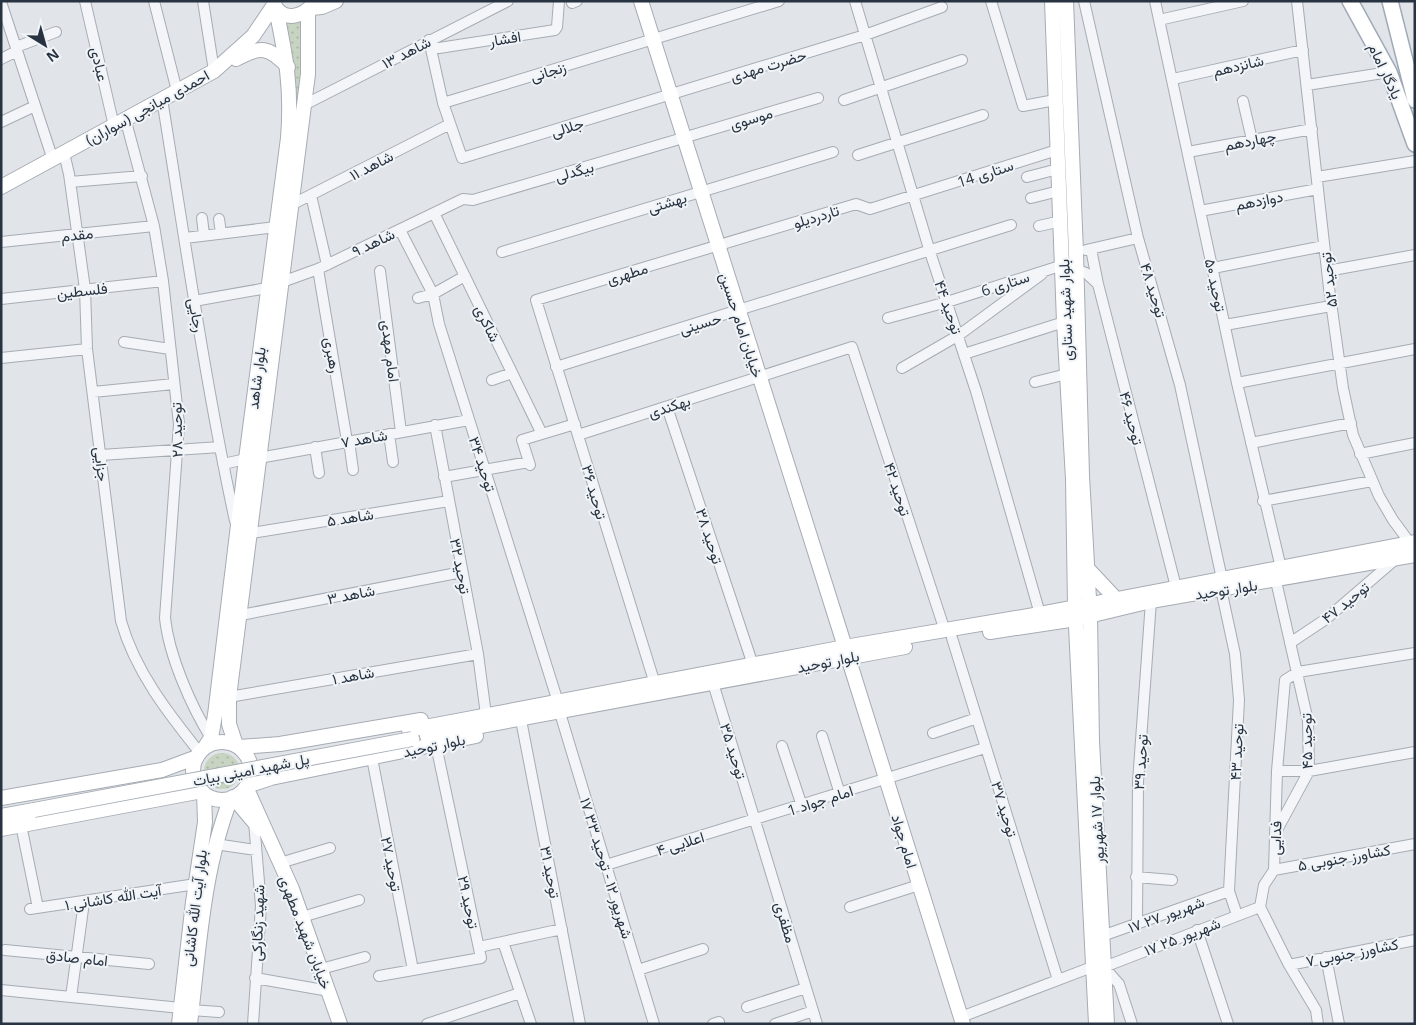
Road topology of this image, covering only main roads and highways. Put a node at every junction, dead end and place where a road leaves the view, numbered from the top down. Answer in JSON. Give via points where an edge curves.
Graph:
{"nodes":[{"id":1,"x":336,"y":1,"type":"edge"},
{"id":2,"x":641,"y":1,"type":"edge"},
{"id":3,"x":1052,"y":1,"type":"edge"},
{"id":4,"x":1066,"y":1,"type":"edge"},
{"id":5,"x":1350,"y":1,"type":"edge"},
{"id":6,"x":1390,"y":1,"type":"edge"},
{"id":7,"x":274,"y":4,"type":"edge"},
{"id":8,"x":312,"y":7,"type":"edge"},
{"id":9,"x":288,"y":66,"type":"junction"},
{"id":10,"x":1410,"y":70,"type":"edge"},
{"id":11,"x":214,"y":71,"type":"junction"},
{"id":12,"x":1415,"y":100,"type":"edge"},
{"id":13,"x":1415,"y":144,"type":"edge"},
{"id":14,"x":1,"y":187,"type":"edge"},
{"id":15,"x":252,"y":459,"type":"junction"},
{"id":16,"x":1413,"y":547,"type":"edge"},
{"id":17,"x":1087,"y":568,"type":"junction"},
{"id":18,"x":1278,"y":574,"type":"junction"},
{"id":19,"x":1075,"y":583,"type":"junction"},
{"id":20,"x":1221,"y":584,"type":"junction"},
{"id":21,"x":1115,"y":604,"type":"junction"},
{"id":22,"x":1082,"y":612,"type":"junction"},
{"id":23,"x":1049,"y":616,"type":"junction"},
{"id":24,"x":1083,"y":651,"type":"junction"},
{"id":25,"x":847,"y":652,"type":"junction"},
{"id":26,"x":559,"y":707,"type":"junction"},
{"id":27,"x":492,"y":715,"type":"junction"},
{"id":28,"x":222,"y":717,"type":"junction"},
{"id":29,"x":280,"y":744,"type":"junction"},
{"id":30,"x":237,"y":746,"type":"junction"},
{"id":31,"x":203,"y":749,"type":"junction"},
{"id":32,"x":162,"y":770,"type":"junction"},
{"id":33,"x":286,"y":775,"type":"junction"},
{"id":34,"x":246,"y":786,"type":"junction"},
{"id":35,"x":203,"y":792,"type":"junction"},
{"id":36,"x":165,"y":797,"type":"junction"},
{"id":37,"x":1,"y":798,"type":"edge"},
{"id":38,"x":232,"y":798,"type":"junction"},
{"id":39,"x":33,"y":806,"type":"junction"},
{"id":40,"x":1,"y":808,"type":"edge"},
{"id":41,"x":1,"y":816,"type":"edge"},
{"id":42,"x":205,"y":825,"type":"junction"},
{"id":43,"x":220,"y":828,"type":"junction"},
{"id":44,"x":1,"y":829,"type":"edge"},
{"id":45,"x":270,"y":841,"type":"junction"},
{"id":46,"x":1098,"y":967,"type":"junction"},
{"id":47,"x":187,"y":1014,"type":"edge"},
{"id":48,"x":962,"y":1020,"type":"edge"},
{"id":49,"x":179,"y":1024,"type":"edge"},
{"id":50,"x":340,"y":1024,"type":"edge"},
{"id":51,"x":1096,"y":1024,"type":"edge"},
{"id":52,"x":1107,"y":1024,"type":"edge"}],
"edges":[{"from":1,"to":8,"type":"main road"},
{"from":2,"to":25,"type":"main road","name":"خیابان امام حسین"},
{"from":3,"to":19,"type":"main road","name":"بلوار شهید ستاری","via":[[1061,221],[1056,267],[1064,322]]},
{"from":4,"to":17,"type":"main road","name":"بلوار شهید ستاری"},
{"from":5,"to":13,"type":"main road","name":"یادگار امام","via":[[1389,72]]},
{"from":6,"to":10,"type":"main road","name":"یادگار امام"},
{"from":7,"to":8,"type":"main road","via":[[291,16]]},
{"from":7,"to":9,"type":"main road","name":"بلوار شاهد"},
{"from":7,"to":11,"type":"main road","name":"احمدی میانجی (سواران)","via":[[252,36]]},
{"from":8,"to":15,"type":"main road","name":"بلوار شاهد","via":[[308,74],[282,282]]},
{"from":9,"to":11,"type":"main road","via":[[274,54],[255,49]]},
{"from":9,"to":15,"type":"main road","name":"بلوار شاهد","via":[[289,129],[268,288]]},
{"from":10,"to":12,"type":"main road","name":"یادگار امام"},
{"from":11,"to":14,"type":"main road","name":"احمدی میانجی (سواران)"},
{"from":15,"to":28,"type":"main road","name":"بلوار شاهد","via":[[237,530]]},
{"from":15,"to":28,"type":"main road","name":"بلوار شاهد","via":[[252,533],[229,697]]},
{"from":16,"to":18,"type":"main road","name":"بلوار توحید"},
{"from":16,"to":18,"type":"main road","name":"بلوار توحید","via":[[1397,558]]},
{"from":17,"to":21,"type":"main road"},
{"from":17,"to":22,"type":"main road","name":"بلوار شهید ستاری"},
{"from":18,"to":20,"type":"main road","name":"بلوار توحید"},
{"from":19,"to":22,"type":"main road","name":"بلوار شهید ستاری"},
{"from":19,"to":23,"type":"main road","via":[[1066,601]]},
{"from":20,"to":21,"type":"main road","name":"بلوار توحید","via":[[1151,601]]},
{"from":20,"to":21,"type":"main road","name":"بلوار توحید","via":[[1176,587]]},
{"from":21,"to":22,"type":"main road","name":"بلوار توحید"},
{"from":21,"to":24,"type":"main road"},
{"from":22,"to":23,"type":"main road","name":"بلوار توحید"},
{"from":22,"to":24,"type":"main road","name":"بلوار ۱۷ شهریور"},
{"from":23,"to":24,"type":"main road","via":[[1067,629]]},
{"from":23,"to":25,"type":"main road","name":"بلوار توحید"},
{"from":24,"to":46,"type":"main road","name":"بلوار ۱۷ شهریور"},
{"from":24,"to":46,"type":"main road","name":"بلوار ۱۷ شهریور","via":[[1102,936]]},
{"from":25,"to":26,"type":"main road","name":"بلوار توحید","via":[[713,682]]},
{"from":25,"to":26,"type":"main road","name":"بلوار توحید","via":[[753,665]]},
{"from":25,"to":48,"type":"main road","name":"امام جواد"},
{"from":26,"to":27,"type":"main road","name":"بلوار توحید"},
{"from":26,"to":27,"type":"main road","name":"بلوار توحید","via":[[521,720]]},
{"from":27,"to":29,"type":"main road","name":"بلوار توحید"},
{"from":27,"to":33,"type":"main road","name":"بلوار توحید","via":[[489,733]]},
{"from":27,"to":39,"type":"main road","name":"پل شهید امینی بیات","bridge":true,"via":[[410,734]]},
{"from":28,"to":30,"type":"main road","name":"بلوار شاهد"},
{"from":28,"to":31,"type":"main road","name":"بلوار شاهد"},
{"from":29,"to":30,"type":"main road","name":"بلوار توحید"},
{"from":29,"to":33,"type":"main road","via":[[275,762]]},
{"from":30,"to":31,"type":"main road","via":[[224,742]]},
{"from":30,"to":34,"type":"main road","via":[[251,765]]},
{"from":31,"to":32,"type":"main road"},
{"from":31,"to":35,"type":"main road","via":[[194,771]]},
{"from":32,"to":36,"type":"main road","via":[[172,782],[172,788]]},
{"from":32,"to":37,"type":"main road"},
{"from":33,"to":34,"type":"main road","name":"بلوار توحید"},
{"from":34,"to":38,"type":"main road"},
{"from":34,"to":45,"type":"main road","name":"خیابان شهید مطهری"},
{"from":35,"to":36,"type":"main road"},
{"from":35,"to":38,"type":"main road","via":[[219,799]]},
{"from":35,"to":42,"type":"main road","name":"بلوار آیت الله کاشانی"},
{"from":36,"to":44,"type":"main road"},
{"from":38,"to":43,"type":"main road","name":"بلوار آیت الله کاشانی"},
{"from":38,"to":45,"type":"main road","name":"خیابان شهید مطهری"},
{"from":39,"to":40,"type":"main road","name":"پل شهید امینی بیات"},
{"from":39,"to":41,"type":"main road","name":"پل شهید امینی بیات"},
{"from":42,"to":43,"type":"main road","via":[[216,820]]},
{"from":42,"to":47,"type":"main road","name":"بلوار آیت الله کاشانی","via":[[196,884]]},
{"from":43,"to":47,"type":"main road","name":"بلوار آیت الله کاشانی","via":[[214,844]]},
{"from":45,"to":50,"type":"main road","name":"خیابان شهید مطهری","via":[[302,917]]},
{"from":46,"to":51,"type":"main road","name":"بلوار ۱۷ شهریور"},
{"from":46,"to":52,"type":"main road","name":"بلوار ۱۷ شهریور"},
{"from":47,"to":49,"type":"main road","name":"بلوار آیت الله کاشانی"}]}
